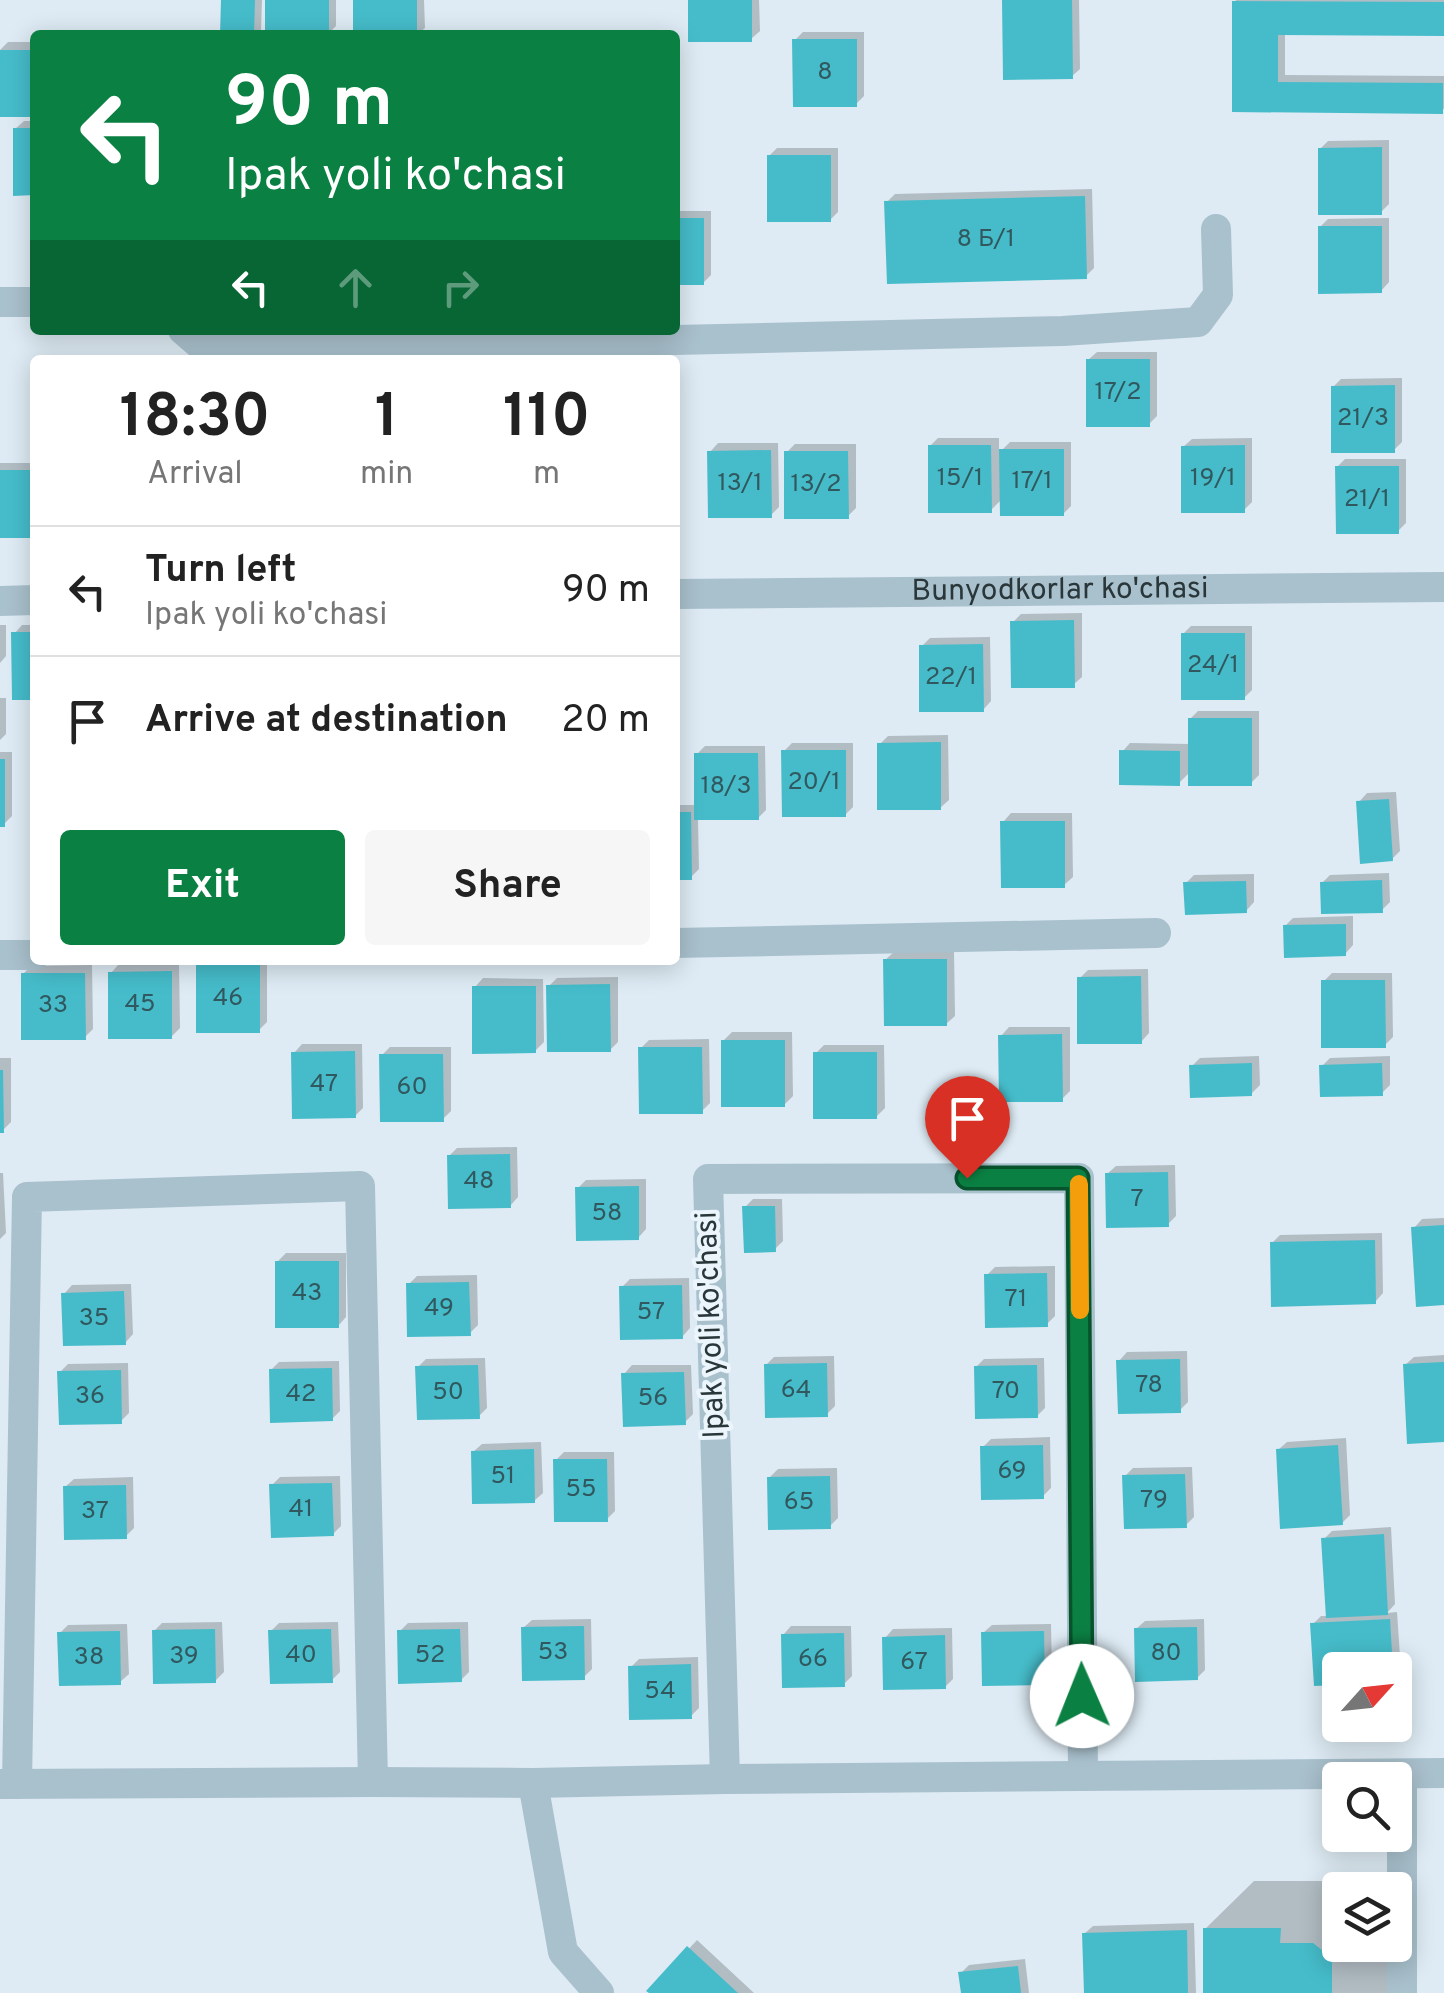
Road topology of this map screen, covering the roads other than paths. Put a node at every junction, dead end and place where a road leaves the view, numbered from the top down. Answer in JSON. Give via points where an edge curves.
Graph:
{"nodes":[{"id":1,"x":1216,"y":229,"type":"dead end"},
{"id":2,"x":0,"y":302,"type":"edge"},
{"id":3,"x":30,"y":302,"type":"edge"},
{"id":4,"x":189,"y":335,"type":"edge"},
{"id":5,"x":1444,"y":587,"type":"edge"},
{"id":6,"x":680,"y":594,"type":"edge"},
{"id":7,"x":30,"y":600,"type":"edge"},
{"id":8,"x":0,"y":601,"type":"edge"},
{"id":9,"x":1156,"y":933,"type":"dead end"},
{"id":10,"x":680,"y":943,"type":"edge"},
{"id":11,"x":0,"y":955,"type":"edge"},
{"id":12,"x":30,"y":955,"type":"edge"},
{"id":13,"x":1444,"y":1773,"type":"edge"},
{"id":14,"x":1412,"y":1774,"type":"edge"},
{"id":15,"x":1322,"y":1775,"type":"edge"},
{"id":16,"x":1083,"y":1776,"type":"junction"},
{"id":17,"x":725,"y":1779,"type":"junction"},
{"id":18,"x":374,"y":1782,"type":"junction"},
{"id":19,"x":533,"y":1783,"type":"junction"},
{"id":20,"x":8,"y":1784,"type":"edge"},
{"id":21,"x":1402,"y":1852,"type":"edge"},
{"id":22,"x":599,"y":1993,"type":"edge"},
{"id":23,"x":1402,"y":1993,"type":"edge"}],
"edges":[{"from":1,"to":4,"type":"street","via":[[1218,295],[1198,322],[498,344],[198,343]]},
{"from":2,"to":3,"type":"street"},
{"from":5,"to":6,"type":"street","name":"Bunyodkorlar ko'chasi"},
{"from":7,"to":8,"type":"street"},
{"from":9,"to":10,"type":"street"},
{"from":11,"to":12,"type":"street"},
{"from":13,"to":14,"type":"street"},
{"from":15,"to":16,"type":"street"},
{"from":16,"to":17,"type":"street"},
{"from":16,"to":17,"type":"street","name":"Ipak yoli ko'chasi","via":[[1078,1178],[708,1180]]},
{"from":17,"to":19,"type":"street"},
{"from":18,"to":19,"type":"street"},
{"from":18,"to":20,"type":"street"},
{"from":18,"to":20,"type":"street","via":[[360,1186],[27,1197]]},
{"from":19,"to":22,"type":"street","via":[[563,1952]]},
{"from":21,"to":23,"type":"street"}]}
